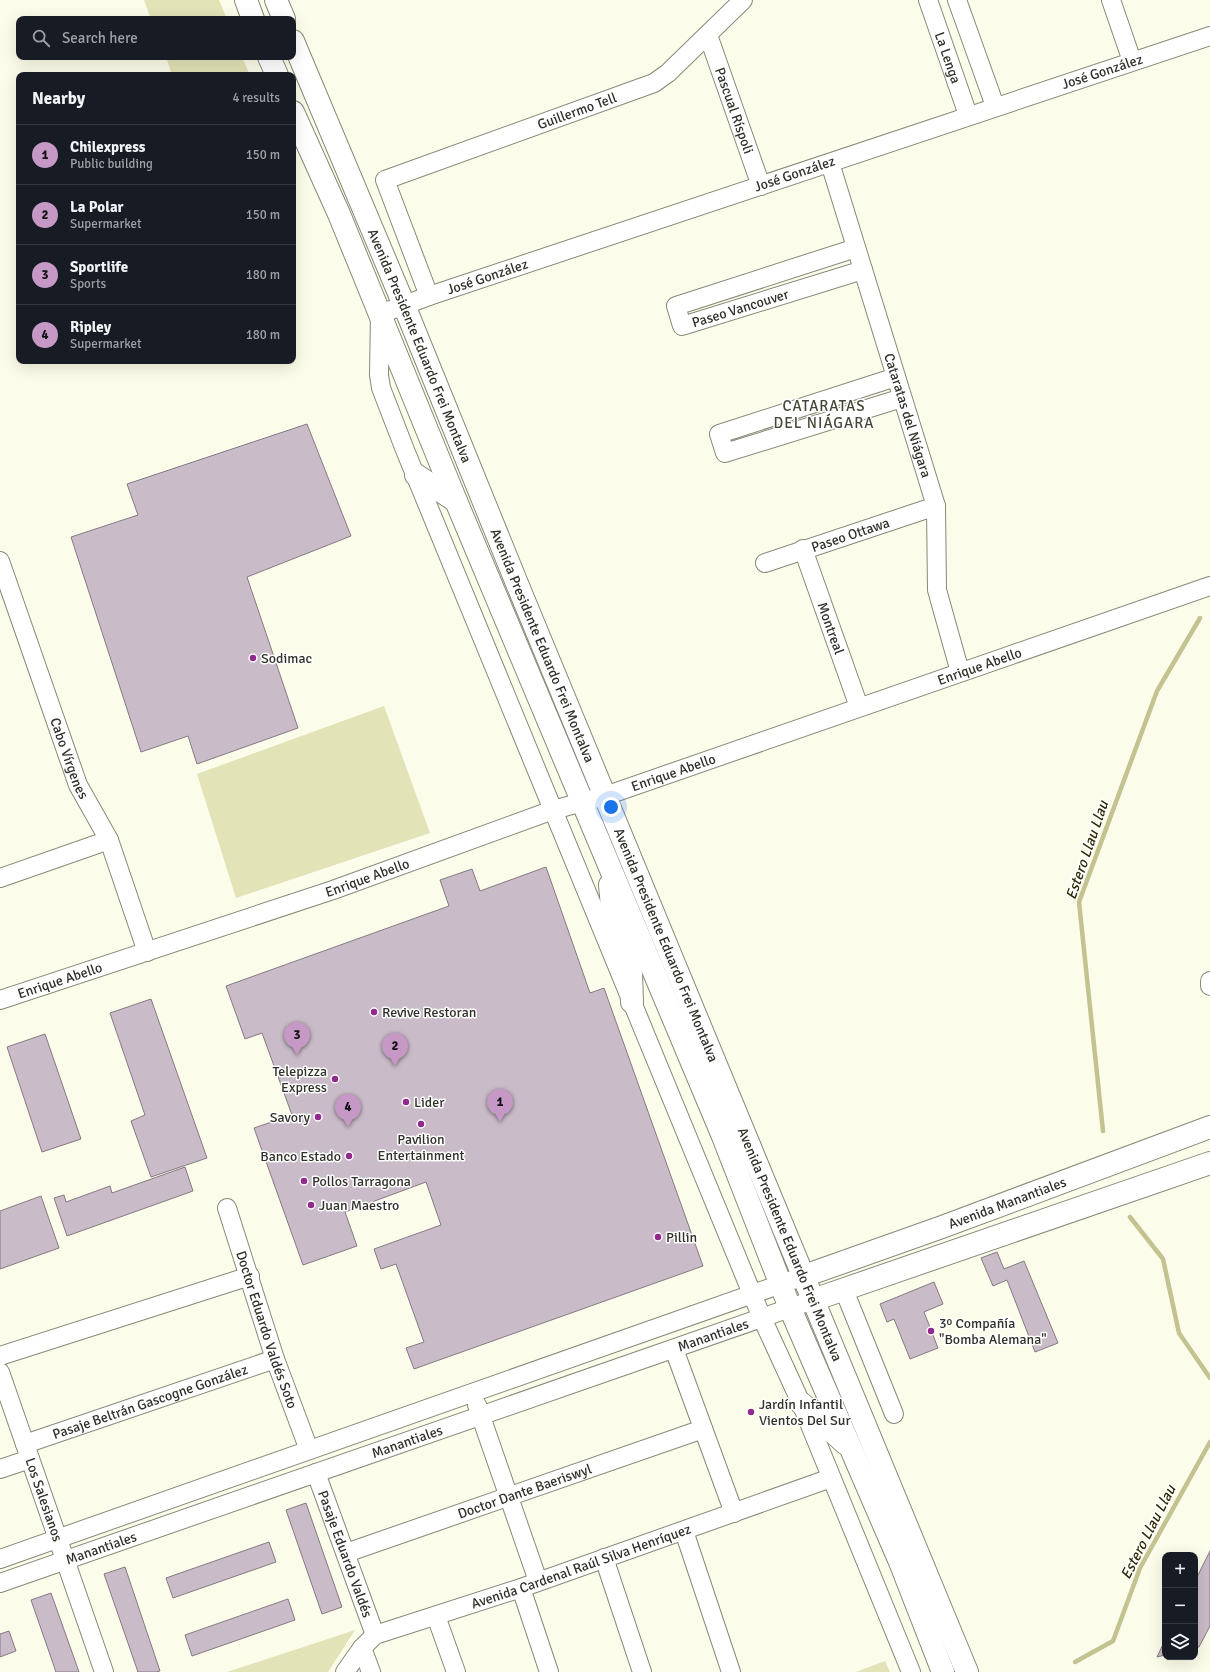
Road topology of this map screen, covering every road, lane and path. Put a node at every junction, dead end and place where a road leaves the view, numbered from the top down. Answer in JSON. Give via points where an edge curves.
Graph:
{"nodes":[{"id":1,"x":246,"y":0,"type":"edge"},
{"id":2,"x":276,"y":0,"type":"edge"},
{"id":3,"x":743,"y":0,"type":"edge"},
{"id":4,"x":928,"y":0,"type":"edge"},
{"id":5,"x":957,"y":0,"type":"edge"},
{"id":6,"x":1111,"y":0,"type":"edge"},
{"id":7,"x":252,"y":16,"type":"edge"},
{"id":8,"x":283,"y":16,"type":"edge"},
{"id":9,"x":708,"y":36,"type":"junction"},
{"id":10,"x":1210,"y":36,"type":"edge"},
{"id":11,"x":296,"y":48,"type":"edge"},
{"id":12,"x":270,"y":60,"type":"edge"},
{"id":13,"x":1132,"y":62,"type":"junction"},
{"id":14,"x":276,"y":72,"type":"edge"},
{"id":15,"x":994,"y":106,"type":"junction"},
{"id":16,"x":968,"y":115,"type":"junction"},
{"id":17,"x":296,"y":119,"type":"edge"},
{"id":18,"x":830,"y":163,"type":"junction"},
{"id":19,"x":761,"y":186,"type":"junction"},
{"id":20,"x":856,"y":248,"type":"junction"},
{"id":21,"x":863,"y":270,"type":"junction"},
{"id":22,"x":429,"y":296,"type":"junction"},
{"id":23,"x":404,"y":305,"type":"junction"},
{"id":24,"x":380,"y":314,"type":"junction"},
{"id":25,"x":896,"y":377,"type":"junction"},
{"id":26,"x":902,"y":398,"type":"junction"},
{"id":27,"x":416,"y":475,"type":"junction"},
{"id":28,"x":456,"y":501,"type":"junction"},
{"id":29,"x":936,"y":506,"type":"junction"},
{"id":30,"x":803,"y":549,"type":"junction"},
{"id":31,"x":0,"y":561,"type":"edge"},
{"id":32,"x":764,"y":563,"type":"dead end"},
{"id":33,"x":1210,"y":586,"type":"edge"},
{"id":34,"x":960,"y":672,"type":"junction"},
{"id":35,"x":859,"y":707,"type":"junction"},
{"id":36,"x":605,"y":796,"type":"junction"},
{"id":37,"x":583,"y":801,"type":"junction"},
{"id":38,"x":553,"y":810,"type":"junction"},
{"id":39,"x":109,"y":840,"type":"junction"},
{"id":40,"x":610,"y":866,"type":"junction"},
{"id":41,"x":0,"y":878,"type":"edge"},
{"id":42,"x":147,"y":952,"type":"junction"},
{"id":43,"x":1210,"y":981,"type":"edge"},
{"id":44,"x":1210,"y":986,"type":"edge"},
{"id":45,"x":0,"y":1000,"type":"edge"},
{"id":46,"x":632,"y":1002,"type":"junction"},
{"id":47,"x":1210,"y":1127,"type":"edge"},
{"id":48,"x":1210,"y":1163,"type":"edge"},
{"id":49,"x":227,"y":1208,"type":"dead end"},
{"id":50,"x":250,"y":1276,"type":"junction"},
{"id":51,"x":804,"y":1276,"type":"junction"},
{"id":52,"x":781,"y":1284,"type":"junction"},
{"id":53,"x":844,"y":1290,"type":"junction"},
{"id":54,"x":753,"y":1294,"type":"junction"},
{"id":55,"x":814,"y":1300,"type":"junction"},
{"id":56,"x":790,"y":1308,"type":"junction"},
{"id":57,"x":762,"y":1318,"type":"junction"},
{"id":58,"x":674,"y":1348,"type":"junction"},
{"id":59,"x":0,"y":1356,"type":"edge"},
{"id":60,"x":275,"y":1359,"type":"junction"},
{"id":61,"x":0,"y":1372,"type":"edge"},
{"id":62,"x":473,"y":1392,"type":"junction"},
{"id":63,"x":801,"y":1403,"type":"junction"},
{"id":64,"x":894,"y":1414,"type":"dead end"},
{"id":65,"x":480,"y":1416,"type":"junction"},
{"id":66,"x":703,"y":1429,"type":"junction"},
{"id":67,"x":851,"y":1448,"type":"junction"},
{"id":68,"x":308,"y":1450,"type":"junction"},
{"id":69,"x":27,"y":1451,"type":"junction"},
{"id":70,"x":0,"y":1469,"type":"edge"},
{"id":71,"x":316,"y":1473,"type":"junction"},
{"id":72,"x":832,"y":1478,"type":"junction"},
{"id":73,"x":508,"y":1496,"type":"junction"},
{"id":74,"x":734,"y":1513,"type":"junction"},
{"id":75,"x":684,"y":1531,"type":"junction"},
{"id":76,"x":59,"y":1538,"type":"junction"},
{"id":77,"x":346,"y":1553,"type":"junction"},
{"id":78,"x":604,"y":1558,"type":"junction"},
{"id":79,"x":0,"y":1559,"type":"edge"},
{"id":80,"x":66,"y":1560,"type":"junction"},
{"id":81,"x":538,"y":1582,"type":"junction"},
{"id":82,"x":0,"y":1583,"type":"edge"},
{"id":83,"x":521,"y":1588,"type":"junction"},
{"id":84,"x":436,"y":1616,"type":"junction"},
{"id":85,"x":375,"y":1635,"type":"junction"},
{"id":86,"x":362,"y":1648,"type":"junction"},
{"id":87,"x":104,"y":1672,"type":"edge"},
{"id":88,"x":346,"y":1672,"type":"edge"},
{"id":89,"x":371,"y":1672,"type":"edge"},
{"id":90,"x":456,"y":1672,"type":"edge"},
{"id":91,"x":549,"y":1672,"type":"edge"},
{"id":92,"x":642,"y":1672,"type":"edge"},
{"id":93,"x":731,"y":1672,"type":"edge"},
{"id":94,"x":911,"y":1672,"type":"edge"},
{"id":95,"x":943,"y":1672,"type":"edge"},
{"id":96,"x":967,"y":1672,"type":"edge"}],
"edges":[{"from":1,"to":7,"type":"main road"},
{"from":2,"to":8,"type":"main road"},
{"from":3,"to":9,"type":"street","name":"Guillermo Tell"},
{"from":4,"to":16,"type":"street","name":"La Lenga"},
{"from":5,"to":15,"type":"street","name":"La Lenga"},
{"from":6,"to":13,"type":"street"},
{"from":9,"to":19,"type":"street","name":"Pascual Ríspoli"},
{"from":9,"to":22,"type":"street","name":"Guillermo Tell","via":[[668,73],[645,87],[385,180]]},
{"from":10,"to":13,"type":"street","name":"José González"},
{"from":11,"to":23,"type":"main road","name":"Avenida Presidente Eduardo Frei Montalva"},
{"from":12,"to":14,"type":"main road"},
{"from":13,"to":15,"type":"street","name":"José González"},
{"from":15,"to":16,"type":"street","name":"José González"},
{"from":16,"to":18,"type":"street","name":"José González"},
{"from":17,"to":24,"type":"main road","name":"Avenida Presidente Eduardo Frei Montalva"},
{"from":18,"to":19,"type":"street","name":"José González"},
{"from":18,"to":20,"type":"street","name":"Cataratas del Niágara"},
{"from":19,"to":22,"type":"street","name":"José González"},
{"from":20,"to":21,"type":"street","name":"Cataratas del Niágara"},
{"from":20,"to":21,"type":"street","name":"Paseo Vancouver","via":[[676,306],[682,326]]},
{"from":21,"to":25,"type":"street","name":"Cataratas del Niágara"},
{"from":22,"to":23,"type":"street","name":"José González"},
{"from":23,"to":24,"type":"street","name":"José González"},
{"from":23,"to":36,"type":"main road","name":"Avenida Presidente Eduardo Frei Montalva"},
{"from":24,"to":27,"type":"street","name":"Avenida Presidente Eduardo Frei Montalva","via":[[381,388]]},
{"from":24,"to":28,"type":"main road","name":"Avenida Presidente Eduardo Frei Montalva"},
{"from":25,"to":26,"type":"street","name":"Cataratas del Niágara"},
{"from":25,"to":26,"type":"street","via":[[719,434],[725,453]]},
{"from":26,"to":29,"type":"street","name":"Cataratas del Niágara"},
{"from":27,"to":28,"type":"main road"},
{"from":27,"to":38,"type":"street","name":"Avenida Presidente Eduardo Frei Montalva"},
{"from":28,"to":37,"type":"main road","name":"Avenida Presidente Eduardo Frei Montalva"},
{"from":29,"to":30,"type":"street","name":"Paseo Ottawa"},
{"from":29,"to":34,"type":"street","name":"Cataratas del Niágara","via":[[937,590]]},
{"from":30,"to":32,"type":"street","name":"Paseo Ottawa"},
{"from":30,"to":35,"type":"street","name":"Montreal"},
{"from":31,"to":39,"type":"street","name":"Cabo Vírgenes","via":[[78,785]]},
{"from":33,"to":34,"type":"street","name":"Enrique Abello"},
{"from":34,"to":35,"type":"street","name":"Enrique Abello"},
{"from":35,"to":36,"type":"street","name":"Enrique Abello"},
{"from":36,"to":37,"type":"street","name":"Enrique Abello"},
{"from":36,"to":51,"type":"main road","name":"Avenida Presidente Eduardo Frei Montalva"},
{"from":37,"to":38,"type":"street","name":"Enrique Abello"},
{"from":37,"to":40,"type":"main road","name":"Avenida Presidente Eduardo Frei Montalva"},
{"from":38,"to":42,"type":"street","name":"Enrique Abello","via":[[333,890]]},
{"from":38,"to":46,"type":"street","name":"Avenida Presidente Eduardo Frei Montalva"},
{"from":39,"to":41,"type":"street"},
{"from":39,"to":42,"type":"street","name":"Cabo Vírgenes"},
{"from":40,"to":46,"type":"main road","via":[[610,899],[629,963]]},
{"from":40,"to":52,"type":"main road","name":"Avenida Presidente Eduardo Frei Montalva","via":[[722,1134]]},
{"from":42,"to":45,"type":"street","name":"Enrique Abello"},
{"from":43,"to":44,"type":"street"},
{"from":46,"to":54,"type":"street","name":"Avenida Presidente Eduardo Frei Montalva"},
{"from":47,"to":51,"type":"main road","name":"Avenida Manantiales"},
{"from":48,"to":53,"type":"main road","name":"Avenida Manantiales"},
{"from":49,"to":50,"type":"street","name":"Doctor Eduardo Valdés Soto"},
{"from":50,"to":59,"type":"street"},
{"from":50,"to":60,"type":"street","name":"Doctor Eduardo Valdés Soto"},
{"from":51,"to":52,"type":"street","name":"Manantiales"},
{"from":51,"to":55,"type":"main road","name":"Avenida Presidente Eduardo Frei Montalva"},
{"from":52,"to":54,"type":"street","name":"Manantiales"},
{"from":52,"to":56,"type":"main road","name":"Avenida Presidente Eduardo Frei Montalva"},
{"from":53,"to":55,"type":"main road","name":"Avenida Manantiales"},
{"from":53,"to":64,"type":"street"},
{"from":54,"to":57,"type":"street","name":"Avenida Presidente Eduardo Frei Montalva"},
{"from":54,"to":62,"type":"street","name":"Manantiales"},
{"from":55,"to":56,"type":"street","name":"Manantiales"},
{"from":55,"to":96,"type":"main road","name":"Avenida Presidente Eduardo Frei Montalva"},
{"from":56,"to":57,"type":"street","name":"Manantiales"},
{"from":56,"to":67,"type":"main road","name":"Avenida Presidente Eduardo Frei Montalva"},
{"from":57,"to":58,"type":"street","name":"Manantiales"},
{"from":57,"to":63,"type":"street","name":"Avenida Presidente Eduardo Frei Montalva"},
{"from":58,"to":65,"type":"street","name":"Manantiales"},
{"from":58,"to":66,"type":"street"},
{"from":60,"to":68,"type":"street","name":"Doctor Eduardo Valdés Soto"},
{"from":60,"to":69,"type":"street","name":"Pasaje Beltrán Gascogne González"},
{"from":61,"to":69,"type":"street","name":"Los Salesianos"},
{"from":62,"to":65,"type":"street"},
{"from":62,"to":68,"type":"street","name":"Manantiales"},
{"from":63,"to":67,"type":"main road"},
{"from":63,"to":72,"type":"street","name":"Avenida Presidente Eduardo Frei Montalva"},
{"from":65,"to":71,"type":"street","name":"Manantiales"},
{"from":65,"to":73,"type":"street"},
{"from":66,"to":73,"type":"street","name":"Doctor Dante Baeriswyl"},
{"from":66,"to":74,"type":"street"},
{"from":67,"to":95,"type":"main road","name":"Avenida Presidente Eduardo Frei Montalva","via":[[900,1562]]},
{"from":68,"to":76,"type":"street","name":"Manantiales"},
{"from":69,"to":70,"type":"street","name":"Pasaje Beltrán Gascogne González"},
{"from":69,"to":76,"type":"street","name":"Los Salesianos"},
{"from":71,"to":77,"type":"street","name":"Pasaje Eduardo Valdés"},
{"from":71,"to":80,"type":"street","name":"Manantiales"},
{"from":72,"to":74,"type":"street","name":"Avenida Cardenal Raúl Silva Henríquez"},
{"from":72,"to":94,"type":"street","name":"Avenida Presidente Eduardo Frei Montalva"},
{"from":73,"to":77,"type":"street","name":"Doctor Dante Baeriswyl"},
{"from":73,"to":81,"type":"street"},
{"from":74,"to":75,"type":"street","name":"Avenida Cardenal Raúl Silva Henríquez"},
{"from":75,"to":78,"type":"street","name":"Avenida Cardenal Raúl Silva Henríquez"},
{"from":75,"to":93,"type":"street"},
{"from":76,"to":79,"type":"street","name":"Manantiales"},
{"from":76,"to":80,"type":"street","name":"Los Salesianos"},
{"from":77,"to":85,"type":"street","name":"Pasaje Eduardo Valdés"},
{"from":78,"to":81,"type":"street","name":"Avenida Cardenal Raúl Silva Henríquez"},
{"from":78,"to":92,"type":"street"},
{"from":80,"to":82,"type":"street","name":"Manantiales"},
{"from":80,"to":87,"type":"street","name":"Los Salesianos"},
{"from":81,"to":83,"type":"street","name":"Avenida Cardenal Raúl Silva Henríquez"},
{"from":83,"to":84,"type":"street","name":"Avenida Cardenal Raúl Silva Henríquez"},
{"from":83,"to":91,"type":"street"},
{"from":84,"to":85,"type":"street","name":"Avenida Cardenal Raúl Silva Henríquez"},
{"from":84,"to":90,"type":"street"},
{"from":85,"to":86,"type":"street","name":"Avenida Cardenal Raúl Silva Henríquez"},
{"from":86,"to":88,"type":"street","name":"Avenida Cardenal Raúl Silva Henríquez"},
{"from":86,"to":89,"type":"street"}]}
